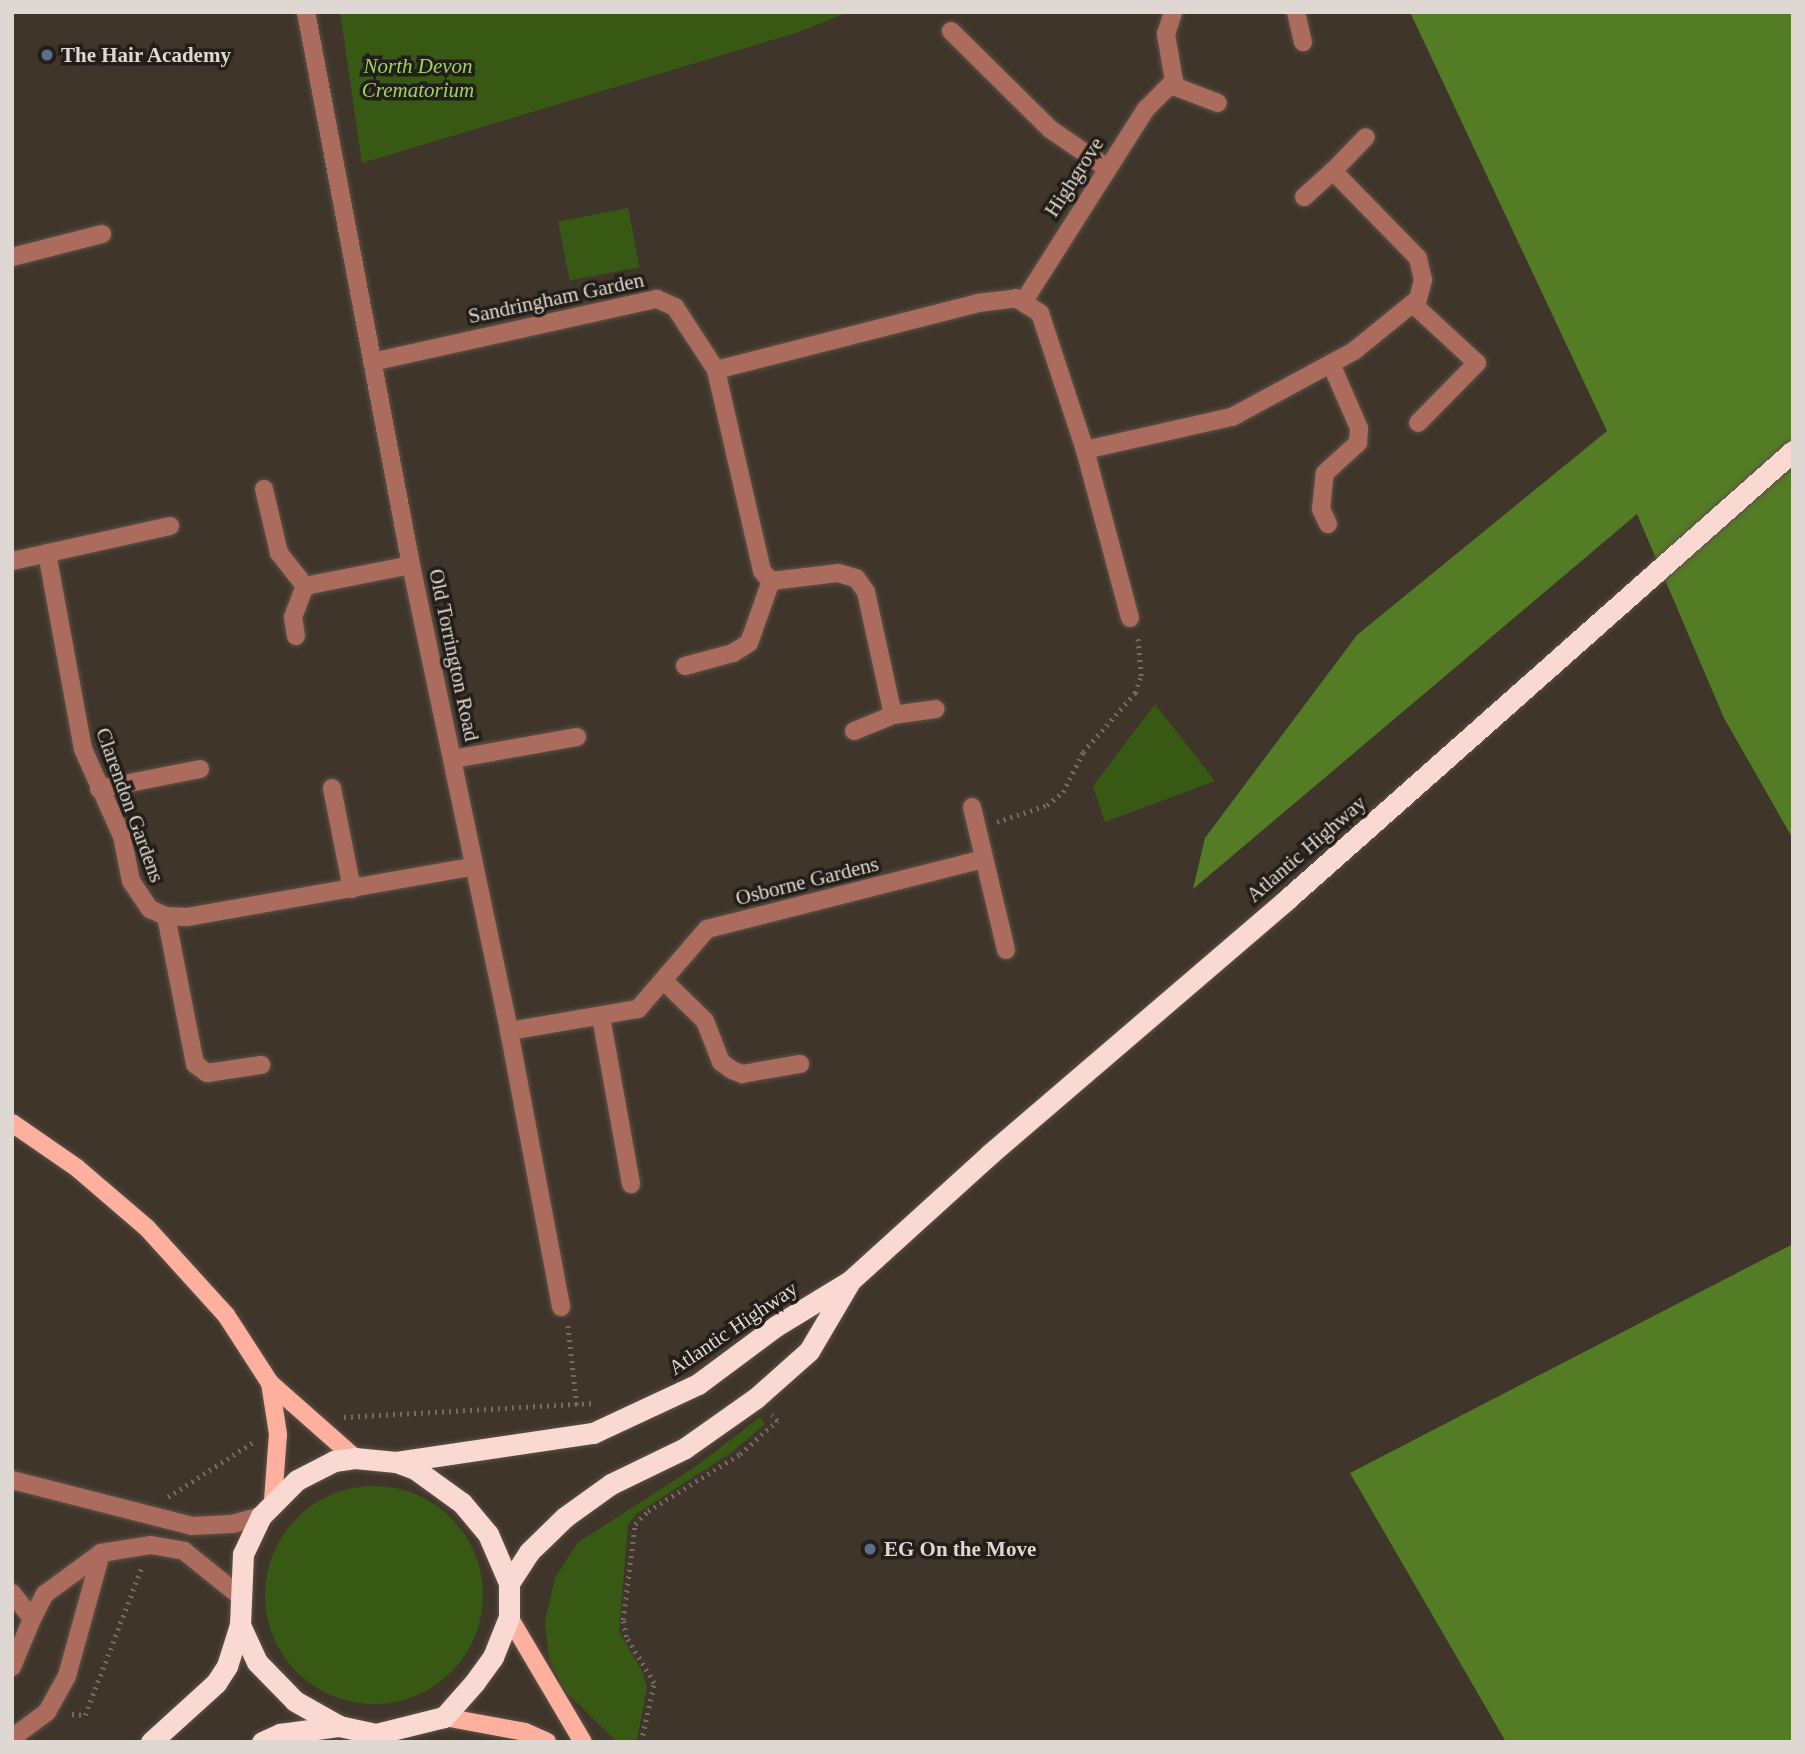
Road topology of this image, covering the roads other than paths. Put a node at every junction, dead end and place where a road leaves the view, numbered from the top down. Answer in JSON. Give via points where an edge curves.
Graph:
{"nodes":[{"id":1,"x":306,"y":12,"type":"edge"},
{"id":2,"x":1173,"y":12,"type":"edge"},
{"id":3,"x":1296,"y":12,"type":"edge"},
{"id":4,"x":951,"y":31,"type":"dead end"},
{"id":5,"x":1303,"y":41,"type":"dead end"},
{"id":6,"x":1171,"y":85,"type":"junction"},
{"id":7,"x":1218,"y":103,"type":"dead end"},
{"id":8,"x":1366,"y":137,"type":"dead end"},
{"id":9,"x":1107,"y":168,"type":"junction"},
{"id":10,"x":1333,"y":171,"type":"junction"},
{"id":11,"x":1304,"y":197,"type":"dead end"},
{"id":12,"x":102,"y":234,"type":"dead end"},
{"id":13,"x":12,"y":257,"type":"edge"},
{"id":14,"x":1024,"y":301,"type":"junction"},
{"id":15,"x":1413,"y":304,"type":"junction"},
{"id":16,"x":372,"y":362,"type":"junction"},
{"id":17,"x":1331,"y":364,"type":"junction"},
{"id":18,"x":716,"y":370,"type":"junction"},
{"id":19,"x":1418,"y":423,"type":"dead end"},
{"id":20,"x":1085,"y":450,"type":"junction"},
{"id":21,"x":1793,"y":451,"type":"edge"},
{"id":22,"x":264,"y":489,"type":"dead end"},
{"id":23,"x":1328,"y":524,"type":"dead end"},
{"id":24,"x":170,"y":526,"type":"dead end"},
{"id":25,"x":47,"y":553,"type":"junction"},
{"id":26,"x":12,"y":561,"type":"edge"},
{"id":27,"x":411,"y":565,"type":"junction"},
{"id":28,"x":766,"y":576,"type":"junction"},
{"id":29,"x":305,"y":586,"type":"junction"},
{"id":30,"x":1130,"y":618,"type":"road end"},
{"id":31,"x":296,"y":636,"type":"dead end"},
{"id":32,"x":685,"y":667,"type":"dead end"},
{"id":33,"x":936,"y":709,"type":"dead end"},
{"id":34,"x":893,"y":715,"type":"junction"},
{"id":35,"x":854,"y":731,"type":"dead end"},
{"id":36,"x":577,"y":737,"type":"dead end"},
{"id":37,"x":453,"y":759,"type":"junction"},
{"id":38,"x":200,"y":769,"type":"dead end"},
{"id":39,"x":332,"y":788,"type":"dead end"},
{"id":40,"x":99,"y":789,"type":"junction"},
{"id":41,"x":972,"y":807,"type":"dead end"},
{"id":42,"x":984,"y":859,"type":"junction"},
{"id":43,"x":472,"y":867,"type":"junction"},
{"id":44,"x":352,"y":889,"type":"junction"},
{"id":45,"x":166,"y":916,"type":"junction"},
{"id":46,"x":1006,"y":950,"type":"dead end"},
{"id":47,"x":664,"y":981,"type":"junction"},
{"id":48,"x":601,"y":1017,"type":"junction"},
{"id":49,"x":509,"y":1031,"type":"junction"},
{"id":50,"x":800,"y":1064,"type":"dead end"},
{"id":51,"x":261,"y":1065,"type":"dead end"},
{"id":52,"x":12,"y":1123,"type":"edge"},
{"id":53,"x":631,"y":1184,"type":"dead end"},
{"id":54,"x":850,"y":1281,"type":"junction"},
{"id":55,"x":561,"y":1307,"type":"road end"},
{"id":56,"x":270,"y":1383,"type":"junction"},
{"id":57,"x":355,"y":1458,"type":"junction"},
{"id":58,"x":396,"y":1462,"type":"junction"},
{"id":59,"x":12,"y":1480,"type":"edge"},
{"id":60,"x":267,"y":1508,"type":"junction"},
{"id":61,"x":101,"y":1553,"type":"junction"},
{"id":62,"x":509,"y":1583,"type":"junction"},
{"id":63,"x":12,"y":1593,"type":"edge"},
{"id":64,"x":241,"y":1597,"type":"junction"},
{"id":65,"x":509,"y":1617,"type":"junction"},
{"id":66,"x":32,"y":1619,"type":"junction"},
{"id":67,"x":240,"y":1625,"type":"junction"},
{"id":68,"x":12,"y":1667,"type":"edge"},
{"id":69,"x":444,"y":1717,"type":"junction"},
{"id":70,"x":339,"y":1726,"type":"junction"},
{"id":71,"x":12,"y":1738,"type":"edge"},
{"id":72,"x":151,"y":1742,"type":"edge"},
{"id":73,"x":262,"y":1742,"type":"edge"},
{"id":74,"x":547,"y":1742,"type":"edge"},
{"id":75,"x":583,"y":1742,"type":"edge"}],
"edges":[{"from":1,"to":16,"type":"street","name":"Old Torrington Road"},
{"from":2,"to":6,"type":"street","via":[[1166,34]]},
{"from":3,"to":5,"type":"street"},
{"from":4,"to":9,"type":"street","via":[[1050,129]]},
{"from":6,"to":7,"type":"street"},
{"from":6,"to":9,"type":"street","name":"Highgrove","via":[[1146,109]]},
{"from":8,"to":10,"type":"street"},
{"from":9,"to":14,"type":"street","name":"Highgrove"},
{"from":10,"to":11,"type":"street"},
{"from":10,"to":15,"type":"street","via":[[1418,258],[1423,280]]},
{"from":12,"to":13,"type":"street"},
{"from":14,"to":18,"type":"street","via":[[999,298]]},
{"from":14,"to":20,"type":"street","via":[[1040,313]]},
{"from":15,"to":17,"type":"street"},
{"from":15,"to":19,"type":"street","via":[[1477,363]]},
{"from":16,"to":18,"type":"street","name":"Sandringham Garden","via":[[657,299],[675,307]]},
{"from":16,"to":27,"type":"street","name":"Old Torrington Road"},
{"from":17,"to":20,"type":"street","via":[[1232,417]]},
{"from":17,"to":23,"type":"street","via":[[1359,428],[1358,443],[1325,473],[1321,509]]},
{"from":18,"to":28,"type":"street","name":"Sandringham Garden"},
{"from":20,"to":30,"type":"street"},
{"from":21,"to":54,"type":"highway","name":"Atlantic Highway"},
{"from":22,"to":29,"type":"street","via":[[279,553]]},
{"from":24,"to":25,"type":"street"},
{"from":25,"to":26,"type":"street"},
{"from":25,"to":40,"type":"street","name":"Clarendon Gardens","via":[[76,725]]},
{"from":27,"to":29,"type":"street"},
{"from":27,"to":37,"type":"street","name":"Old Torrington Road"},
{"from":28,"to":32,"type":"street","via":[[749,643]]},
{"from":28,"to":34,"type":"street","via":[[838,573],[856,578],[866,592]]},
{"from":29,"to":31,"type":"street","via":[[293,617]]},
{"from":33,"to":34,"type":"street"},
{"from":34,"to":35,"type":"street"},
{"from":36,"to":37,"type":"street"},
{"from":37,"to":43,"type":"street","name":"Old Torrington Road"},
{"from":38,"to":40,"type":"street"},
{"from":39,"to":44,"type":"street"},
{"from":40,"to":45,"type":"street","name":"Clarendon Gardens","via":[[122,836],[138,897]]},
{"from":41,"to":42,"type":"street"},
{"from":42,"to":46,"type":"street"},
{"from":42,"to":47,"type":"street","name":"Osborne Gardens","via":[[708,929]]},
{"from":43,"to":44,"type":"street"},
{"from":43,"to":49,"type":"street","name":"Old Torrington Road"},
{"from":44,"to":45,"type":"street","via":[[187,917]]},
{"from":45,"to":51,"type":"street","via":[[195,1064],[207,1073]]},
{"from":47,"to":48,"type":"street","name":"Osborne Gardens","via":[[638,1009]]},
{"from":47,"to":50,"type":"street","via":[[705,1021],[721,1062],[732,1070],[742,1074]]},
{"from":48,"to":49,"type":"street","name":"Osborne Gardens"},
{"from":48,"to":53,"type":"street"},
{"from":49,"to":55,"type":"street","name":"Old Torrington Road"},
{"from":52,"to":56,"type":"main road","via":[[77,1168],[147,1228],[226,1315]]},
{"from":54,"to":58,"type":"highway","name":"Atlantic Highway","via":[[776,1325],[698,1384],[593,1433]]},
{"from":54,"to":62,"type":"highway","name":"Atlantic Highway","via":[[809,1351],[756,1398],[685,1448],[611,1484],[565,1517],[529,1552]]},
{"from":56,"to":57,"type":"main road"},
{"from":56,"to":60,"type":"main road","via":[[278,1434]]},
{"from":57,"to":58,"type":"highway"},
{"from":57,"to":60,"type":"highway","via":[[315,1469]]},
{"from":58,"to":62,"type":"highway","via":[[415,1469],[462,1503],[488,1534]]},
{"from":59,"to":60,"type":"street","via":[[192,1526],[232,1524]]},
{"from":60,"to":64,"type":"highway","via":[[243,1554]]},
{"from":61,"to":64,"type":"street","via":[[151,1545],[184,1551]]},
{"from":61,"to":66,"type":"street","via":[[45,1594]]},
{"from":61,"to":71,"type":"street","via":[[67,1676],[47,1712]]},
{"from":62,"to":65,"type":"highway"},
{"from":63,"to":66,"type":"street"},
{"from":64,"to":67,"type":"highway"},
{"from":65,"to":69,"type":"highway","via":[[494,1657]]},
{"from":65,"to":75,"type":"main road"},
{"from":66,"to":68,"type":"street"},
{"from":67,"to":70,"type":"highway","via":[[257,1662],[272,1680],[304,1707]]},
{"from":67,"to":72,"type":"highway","via":[[227,1666],[216,1683]]},
{"from":69,"to":70,"type":"highway","via":[[376,1734]]},
{"from":69,"to":74,"type":"main road","via":[[525,1732]]},
{"from":70,"to":73,"type":"highway","via":[[280,1734]]}]}
